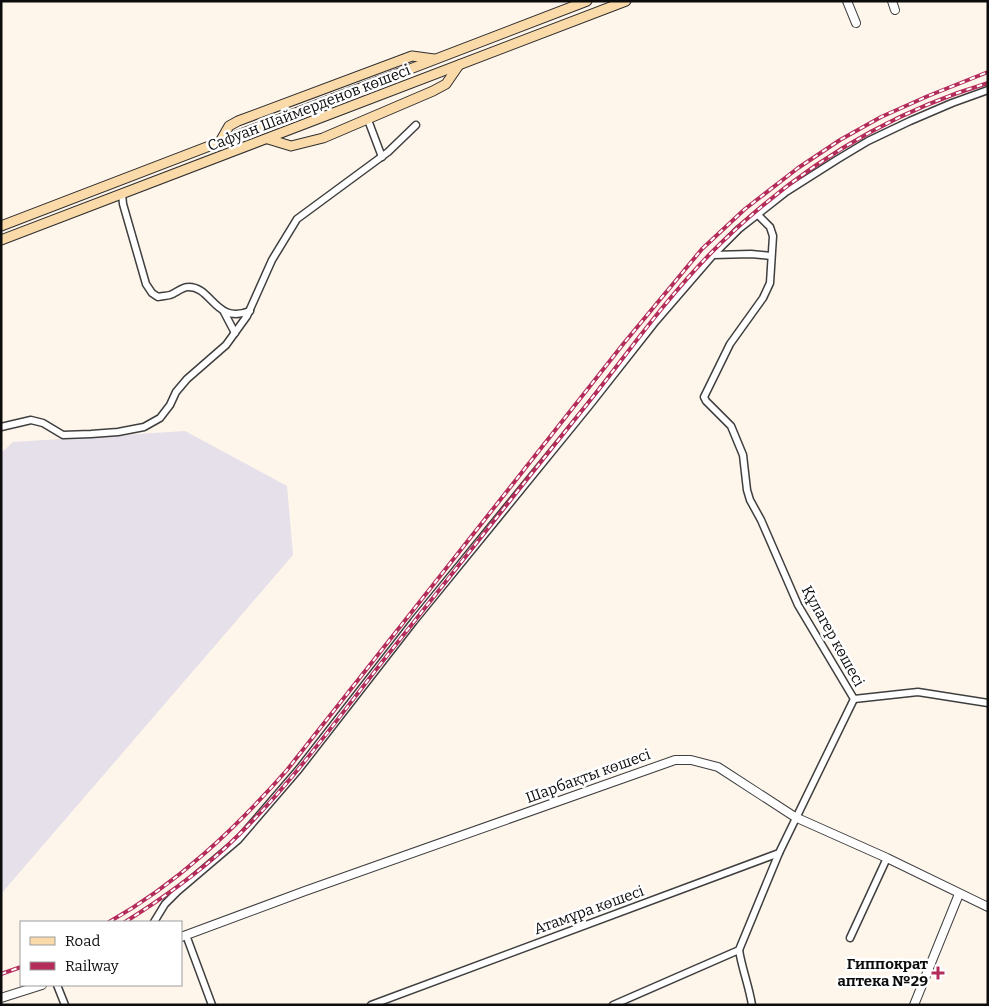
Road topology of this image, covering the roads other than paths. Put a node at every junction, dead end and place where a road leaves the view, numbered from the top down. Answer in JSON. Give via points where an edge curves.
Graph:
{"nodes":[{"id":1,"x":587,"y":1,"type":"edge"},
{"id":2,"x":626,"y":1,"type":"edge"},
{"id":3,"x":892,"y":1,"type":"edge"},
{"id":4,"x":847,"y":2,"type":"edge"},
{"id":5,"x":895,"y":10,"type":"dead end"},
{"id":6,"x":856,"y":23,"type":"dead end"},
{"id":7,"x":459,"y":65,"type":"junction"},
{"id":8,"x":988,"y":90,"type":"edge"},
{"id":9,"x":368,"y":120,"type":"junction"},
{"id":10,"x":416,"y":125,"type":"dead end"},
{"id":11,"x":268,"y":138,"type":"junction"},
{"id":12,"x":382,"y":156,"type":"junction"},
{"id":13,"x":122,"y":194,"type":"junction"},
{"id":14,"x":758,"y":215,"type":"junction"},
{"id":15,"x":1,"y":226,"type":"edge"},
{"id":16,"x":1,"y":240,"type":"edge"},
{"id":17,"x":712,"y":255,"type":"junction"},
{"id":18,"x":771,"y":256,"type":"junction"},
{"id":19,"x":224,"y":311,"type":"junction"},
{"id":20,"x":250,"y":311,"type":"junction"},
{"id":21,"x":236,"y":333,"type":"junction"},
{"id":22,"x":1,"y":427,"type":"edge"},
{"id":23,"x":854,"y":699,"type":"junction"},
{"id":24,"x":988,"y":703,"type":"edge"},
{"id":25,"x":796,"y":818,"type":"junction"},
{"id":26,"x":779,"y":853,"type":"junction"},
{"id":27,"x":887,"y":858,"type":"junction"},
{"id":28,"x":959,"y":894,"type":"junction"},
{"id":29,"x":988,"y":907,"type":"edge"},
{"id":30,"x":155,"y":921,"type":"edge"},
{"id":31,"x":184,"y":936,"type":"edge"},
{"id":32,"x":850,"y":938,"type":"dead end"},
{"id":33,"x":739,"y":950,"type":"junction"},
{"id":34,"x":39,"y":986,"type":"edge"},
{"id":35,"x":57,"y":986,"type":"edge"},
{"id":36,"x":1,"y":998,"type":"edge"},
{"id":37,"x":65,"y":1005,"type":"edge"},
{"id":38,"x":212,"y":1005,"type":"edge"},
{"id":39,"x":371,"y":1005,"type":"edge"},
{"id":40,"x":613,"y":1005,"type":"edge"},
{"id":41,"x":752,"y":1005,"type":"edge"},
{"id":42,"x":914,"y":1005,"type":"edge"}],
"edges":[{"from":1,"to":15,"type":"main road","name":"Сафуан Шаймерденов көшесі"},
{"from":2,"to":7,"type":"main road","name":"Сафуан Шаймерденов көшесі"},
{"from":3,"to":5,"type":"street"},
{"from":4,"to":6,"type":"street"},
{"from":7,"to":9,"type":"main road","via":[[446,84]]},
{"from":7,"to":11,"type":"main road","name":"Сафуан Шаймерденов көшесі"},
{"from":8,"to":14,"type":"street","via":[[868,141],[786,192]]},
{"from":9,"to":11,"type":"main road","via":[[323,138],[291,146]]},
{"from":9,"to":12,"type":"street"},
{"from":10,"to":12,"type":"street"},
{"from":11,"to":13,"type":"main road","name":"Сафуан Шаймерденов көшесі"},
{"from":12,"to":20,"type":"street","via":[[297,219],[272,260]]},
{"from":13,"to":16,"type":"main road","name":"Сафуан Шаймерденов көшесі"},
{"from":13,"to":19,"type":"street","via":[[122,204],[146,284],[152,292],[158,297],[187,286],[198,289]]},
{"from":14,"to":17,"type":"street"},
{"from":14,"to":18,"type":"street","via":[[773,236]]},
{"from":17,"to":18,"type":"street"},
{"from":17,"to":30,"type":"street","via":[[414,621],[299,769],[238,840],[178,891]]},
{"from":18,"to":23,"type":"street","name":"Құлагер көшесі","via":[[768,288],[730,344],[704,396],[732,426],[743,455],[750,500],[798,605]]},
{"from":19,"to":20,"type":"street","via":[[241,315]]},
{"from":19,"to":21,"type":"street"},
{"from":20,"to":21,"type":"street"},
{"from":21,"to":22,"type":"street","via":[[187,379],[160,418],[144,426],[118,432],[63,435],[31,420]]},
{"from":23,"to":24,"type":"street","via":[[918,692]]},
{"from":23,"to":25,"type":"street","name":"Құлагер көшесі"},
{"from":25,"to":26,"type":"street"},
{"from":25,"to":27,"type":"street","name":"Шарбақты көшесі"},
{"from":25,"to":31,"type":"street","name":"Шарбақты көшесі","via":[[718,767],[691,760],[675,760]]},
{"from":26,"to":33,"type":"street"},
{"from":26,"to":39,"type":"street","name":"Атамұра көшесі"},
{"from":27,"to":28,"type":"street","name":"Шарбақты көшесі"},
{"from":27,"to":32,"type":"street"},
{"from":28,"to":29,"type":"street","name":"Шарбақты көшесі"},
{"from":28,"to":42,"type":"street"},
{"from":31,"to":38,"type":"street"},
{"from":33,"to":40,"type":"street"},
{"from":33,"to":41,"type":"street"},
{"from":34,"to":36,"type":"street"},
{"from":35,"to":37,"type":"street"}]}
